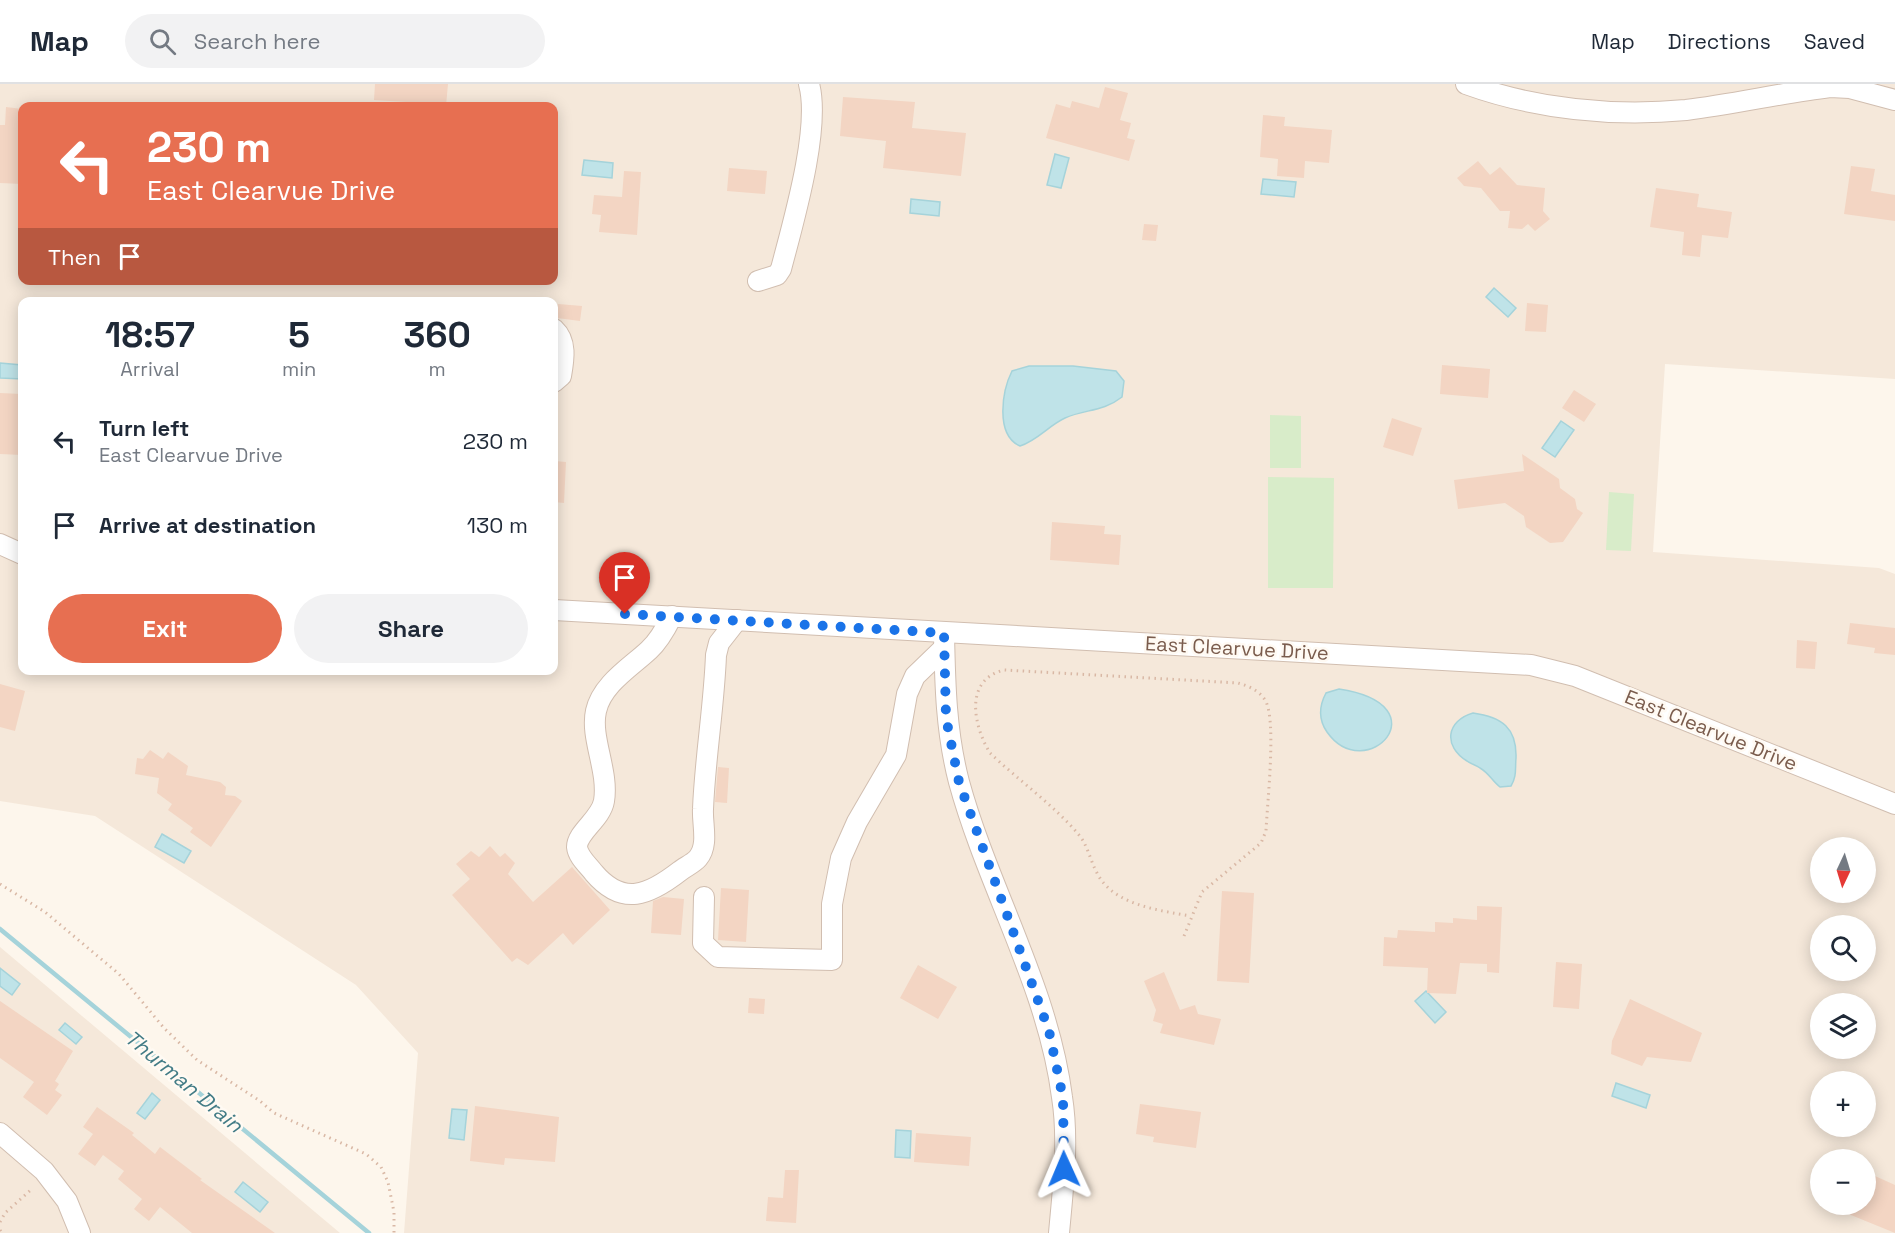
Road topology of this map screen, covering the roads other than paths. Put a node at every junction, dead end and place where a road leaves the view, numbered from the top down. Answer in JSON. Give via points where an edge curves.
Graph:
{"nodes":[{"id":1,"x":809,"y":84,"type":"edge"},
{"id":2,"x":1466,"y":84,"type":"edge"},
{"id":3,"x":1850,"y":86,"type":"edge"},
{"id":4,"x":1756,"y":91,"type":"edge"},
{"id":5,"x":1895,"y":100,"type":"edge"},
{"id":6,"x":758,"y":280,"type":"dead end"},
{"id":7,"x":558,"y":334,"type":"edge"},
{"id":8,"x":558,"y":379,"type":"edge"},
{"id":9,"x":0,"y":544,"type":"edge"},
{"id":10,"x":18,"y":552,"type":"edge"},
{"id":11,"x":558,"y":610,"type":"edge"},
{"id":12,"x":672,"y":616,"type":"junction"},
{"id":13,"x":737,"y":620,"type":"junction"},
{"id":14,"x":944,"y":640,"type":"junction"},
{"id":15,"x":1895,"y":804,"type":"edge"},
{"id":16,"x":704,"y":897,"type":"dead end"},
{"id":17,"x":0,"y":1133,"type":"edge"},
{"id":18,"x":80,"y":1233,"type":"edge"},
{"id":19,"x":1059,"y":1233,"type":"edge"}],
"edges":[{"from":1,"to":6,"type":"street","via":[[813,98],[807,151],[781,269],[777,275]]},
{"from":2,"to":4,"type":"street","via":[[1523,100],[1604,111],[1685,110]]},
{"from":3,"to":4,"type":"street"},
{"from":3,"to":5,"type":"street"},
{"from":7,"to":8,"type":"street","via":[[564,356]]},
{"from":9,"to":10,"type":"street"},
{"from":11,"to":12,"type":"street","name":"East Clearvue Drive"},
{"from":12,"to":13,"type":"street","name":"East Clearvue Drive"},
{"from":12,"to":13,"type":"street","via":[[650,650],[609,687],[596,711],[604,802],[600,815],[577,846],[579,856],[599,878],[621,894],[646,892],[664,883],[698,858],[704,845],[703,809],[716,655],[719,643]]},
{"from":13,"to":14,"type":"street","name":"East Clearvue Drive"},
{"from":14,"to":15,"type":"street","name":"East Clearvue Drive","via":[[1428,658],[1542,667],[1575,676]]},
{"from":14,"to":16,"type":"street","via":[[915,676],[907,694],[896,755],[841,858],[832,904],[832,960],[718,957],[703,943]]},
{"from":14,"to":19,"type":"street","via":[[946,718],[959,782],[1049,1031],[1063,1098],[1064,1169]]},
{"from":17,"to":18,"type":"street","via":[[44,1171],[67,1201]]}]}
